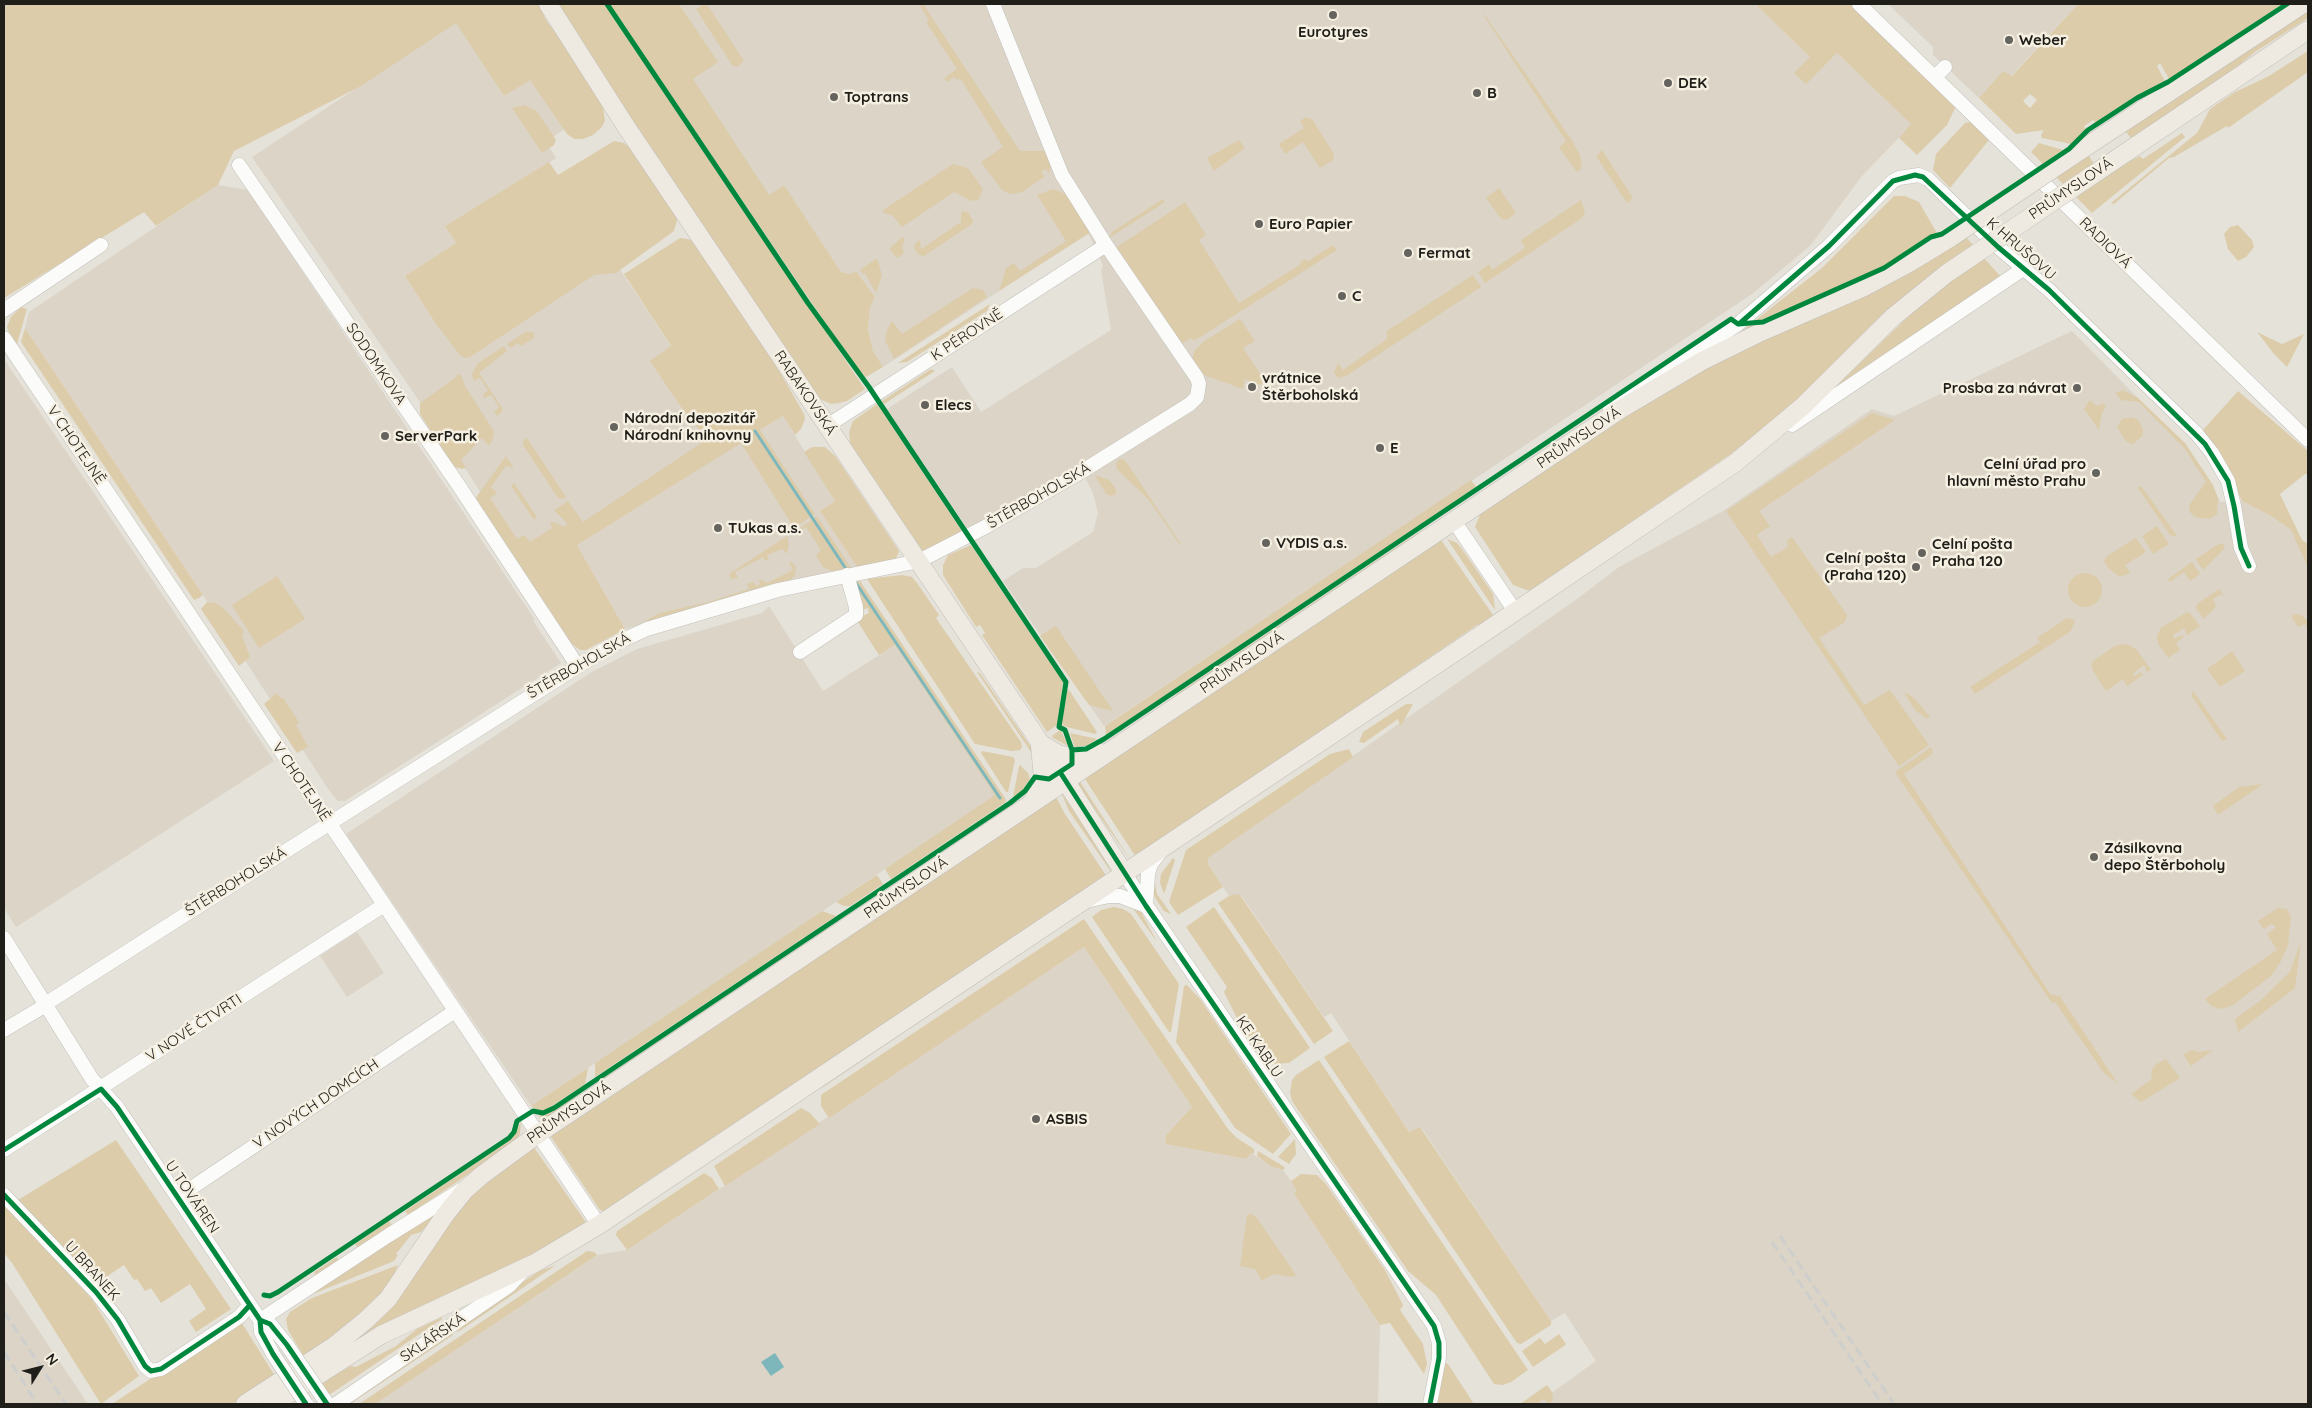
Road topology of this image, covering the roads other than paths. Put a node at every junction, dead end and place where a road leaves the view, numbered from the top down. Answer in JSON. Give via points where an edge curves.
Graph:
{"nodes":[{"id":1,"x":548,"y":4,"type":"edge"},
{"id":2,"x":992,"y":4,"type":"edge"},
{"id":3,"x":1859,"y":4,"type":"edge"},
{"id":4,"x":2303,"y":4,"type":"edge"},
{"id":5,"x":2308,"y":30,"type":"edge"},
{"id":6,"x":1946,"y":66,"type":"dead end"},
{"id":7,"x":1935,"y":78,"type":"junction"},
{"id":8,"x":239,"y":165,"type":"dead end"},
{"id":9,"x":101,"y":245,"type":"dead end"},
{"id":10,"x":1106,"y":245,"type":"junction"},
{"id":11,"x":2024,"y":269,"type":"junction"},
{"id":12,"x":4,"y":310,"type":"edge"},
{"id":13,"x":4,"y":338,"type":"edge"},
{"id":14,"x":827,"y":426,"type":"junction"},
{"id":15,"x":1589,"y":431,"type":"junction"},
{"id":16,"x":2308,"y":440,"type":"edge"},
{"id":17,"x":1735,"y":463,"type":"junction"},
{"id":18,"x":1454,"y":521,"type":"junction"},
{"id":19,"x":918,"y":561,"type":"junction"},
{"id":20,"x":2249,"y":566,"type":"dead end"},
{"id":21,"x":847,"y":575,"type":"junction"},
{"id":22,"x":1515,"y":611,"type":"junction"},
{"id":23,"x":800,"y":652,"type":"dead end"},
{"id":24,"x":577,"y":665,"type":"junction"},
{"id":25,"x":1039,"y":741,"type":"junction"},
{"id":26,"x":1113,"y":749,"type":"junction"},
{"id":27,"x":1065,"y":781,"type":"junction"},
{"id":28,"x":1030,"y":805,"type":"junction"},
{"id":29,"x":329,"y":823,"type":"junction"},
{"id":30,"x":1163,"y":847,"type":"junction"},
{"id":31,"x":1124,"y":873,"type":"junction"},
{"id":32,"x":1078,"y":904,"type":"junction"},
{"id":33,"x":384,"y":905,"type":"junction"},
{"id":34,"x":1146,"y":906,"type":"junction"},
{"id":35,"x":4,"y":938,"type":"edge"},
{"id":36,"x":46,"y":1005,"type":"junction"},
{"id":37,"x":455,"y":1010,"type":"junction"},
{"id":38,"x":4,"y":1030,"type":"edge"},
{"id":39,"x":100,"y":1089,"type":"junction"},
{"id":40,"x":538,"y":1134,"type":"junction"},
{"id":41,"x":4,"y":1150,"type":"edge"},
{"id":42,"x":472,"y":1184,"type":"junction"},
{"id":43,"x":4,"y":1195,"type":"edge"},
{"id":44,"x":178,"y":1197,"type":"junction"},
{"id":45,"x":599,"y":1225,"type":"junction"},
{"id":46,"x":526,"y":1268,"type":"junction"},
{"id":47,"x":250,"y":1304,"type":"junction"},
{"id":48,"x":260,"y":1320,"type":"junction"},
{"id":49,"x":330,"y":1403,"type":"edge"},
{"id":50,"x":245,"y":1404,"type":"edge"},
{"id":51,"x":272,"y":1404,"type":"edge"},
{"id":52,"x":306,"y":1404,"type":"edge"},
{"id":53,"x":1430,"y":1404,"type":"edge"}],
"edges":[{"from":1,"to":14,"type":"main road","name":"RABAKOVSKÁ"},
{"from":2,"to":10,"type":"street","via":[[1062,175]]},
{"from":3,"to":7,"type":"street","name":"RADIOVÁ"},
{"from":4,"to":15,"type":"main road","name":"PRŮMYSLOVÁ","bridge":true,"via":[[1909,263],[1702,361]]},
{"from":5,"to":17,"type":"main road","name":"PRŮMYSLOVÁ","bridge":true,"via":[[1971,257],[1898,312],[1802,406]]},
{"from":6,"to":7,"type":"street"},
{"from":7,"to":16,"type":"street","name":"RADIOVÁ"},
{"from":8,"to":24,"type":"street","name":"SODOMKOVA"},
{"from":9,"to":12,"type":"street"},
{"from":10,"to":14,"type":"street","name":"K PÉROVNĚ"},
{"from":10,"to":19,"type":"street","name":"ŠTĚRBOHOLSKÁ","via":[[1197,378],[1198,397],[1081,472]]},
{"from":11,"to":15,"type":"street","name":"K HRUŠOVU","via":[[1928,179],[1915,175],[1899,178],[1888,185],[1823,252],[1738,324],[1619,400]]},
{"from":11,"to":17,"type":"street","name":"K HRUŠOVU"},
{"from":11,"to":20,"type":"street","name":"K HRUŠOVU","via":[[2205,444],[2228,481],[2241,548]]},
{"from":13,"to":29,"type":"street","name":"V CHOTEJNĚ"},
{"from":14,"to":19,"type":"main road","name":"RABAKOVSKÁ"},
{"from":15,"to":18,"type":"main road","name":"PRŮMYSLOVÁ"},
{"from":17,"to":22,"type":"main road","name":"PRŮMYSLOVÁ"},
{"from":18,"to":22,"type":"street"},
{"from":18,"to":26,"type":"main road","name":"PRŮMYSLOVÁ"},
{"from":19,"to":21,"type":"street","name":"ŠTĚRBOHOLSKÁ"},
{"from":19,"to":25,"type":"main road","name":"RABAKOVSKÁ"},
{"from":21,"to":23,"type":"street","via":[[856,615]]},
{"from":21,"to":24,"type":"street","name":"ŠTĚRBOHOLSKÁ","via":[[778,590],[638,633]]},
{"from":22,"to":30,"type":"main road","name":"PRŮMYSLOVÁ"},
{"from":24,"to":29,"type":"street","name":"ŠTĚRBOHOLSKÁ"},
{"from":25,"to":26,"type":"main road","via":[[1072,757]]},
{"from":25,"to":27,"type":"main road","name":"RABAKOVSKÁ"},
{"from":25,"to":28,"type":"main road","via":[[1043,778]]},
{"from":26,"to":27,"type":"main road","name":"PRŮMYSLOVÁ"},
{"from":27,"to":28,"type":"main road","name":"PRŮMYSLOVÁ"},
{"from":27,"to":31,"type":"main road","name":"KE KABLU"},
{"from":28,"to":40,"type":"main road","name":"PRŮMYSLOVÁ"},
{"from":29,"to":33,"type":"street","name":"V CHOTEJNĚ"},
{"from":29,"to":36,"type":"street","name":"ŠTĚRBOHOLSKÁ"},
{"from":30,"to":31,"type":"main road","name":"PRŮMYSLOVÁ"},
{"from":30,"to":34,"type":"street","via":[[1148,874]]},
{"from":31,"to":32,"type":"main road","name":"PRŮMYSLOVÁ"},
{"from":31,"to":34,"type":"street","name":"KE KABLU"},
{"from":32,"to":34,"type":"street","via":[[1120,896]]},
{"from":32,"to":45,"type":"main road","name":"PRŮMYSLOVÁ"},
{"from":33,"to":37,"type":"street","name":"V CHOTEJNĚ"},
{"from":33,"to":39,"type":"street","name":"V NOVÉ ČTVRTI"},
{"from":34,"to":53,"type":"street","name":"KE KABLU","via":[[1434,1326],[1439,1358]]},
{"from":35,"to":36,"type":"street","name":"U TOVÁREN"},
{"from":36,"to":38,"type":"street","name":"ŠTĚRBOHOLSKÁ"},
{"from":36,"to":39,"type":"street","name":"U TOVÁREN"},
{"from":37,"to":40,"type":"street","name":"V CHOTEJNĚ"},
{"from":37,"to":44,"type":"street","name":"V NOVÝCH DOMCÍCH"},
{"from":39,"to":41,"type":"street","name":"V NOVÉ ČTVRTI"},
{"from":39,"to":44,"type":"street","name":"U TOVÁREN","via":[[117,1107]]},
{"from":40,"to":42,"type":"main road","name":"PRŮMYSLOVÁ"},
{"from":40,"to":45,"type":"street","name":"V CHOTEJNĚ"},
{"from":42,"to":48,"type":"street"},
{"from":42,"to":50,"type":"main road","name":"PRŮMYSLOVÁ","via":[[445,1215],[388,1299],[334,1346]]},
{"from":43,"to":47,"type":"street","name":"U BRANEK","via":[[96,1292],[151,1371],[161,1369],[239,1317]]},
{"from":44,"to":47,"type":"street","name":"U TOVÁREN"},
{"from":45,"to":46,"type":"main road","name":"PRŮMYSLOVÁ"},
{"from":46,"to":49,"type":"street","name":"SKLÁŘSKÁ","via":[[509,1286]]},
{"from":46,"to":51,"type":"main road","name":"PRŮMYSLOVÁ","via":[[381,1335]]},
{"from":47,"to":48,"type":"street","name":"U TOVÁREN"},
{"from":48,"to":49,"type":"street","name":"U TOVÁREN","bridge":true,"via":[[270,1324],[288,1344]]},
{"from":48,"to":52,"type":"street","name":"U TOVÁREN","bridge":true,"via":[[261,1332],[273,1354]]}]}
